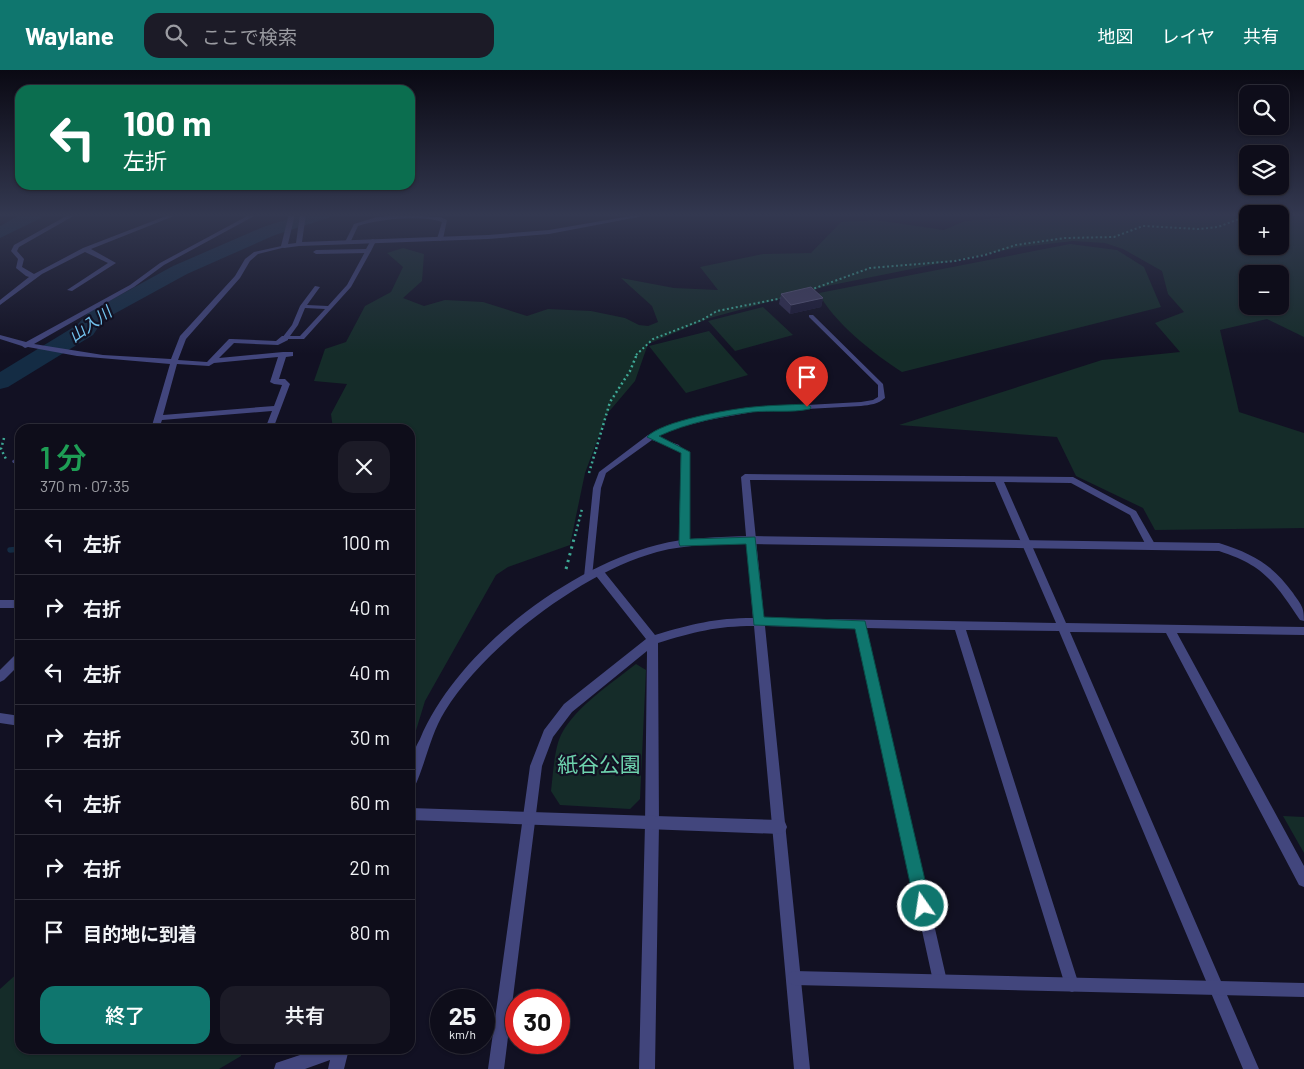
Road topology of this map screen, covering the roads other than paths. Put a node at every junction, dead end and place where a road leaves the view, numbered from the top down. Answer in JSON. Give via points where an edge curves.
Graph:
{"nodes":[{"id":1,"x":21,"y":261,"type":"edge"},
{"id":2,"x":63,"y":261,"type":"edge"},
{"id":3,"x":108,"y":261,"type":"edge"},
{"id":4,"x":168,"y":261,"type":"edge"},
{"id":5,"x":247,"y":261,"type":"edge"},
{"id":6,"x":363,"y":261,"type":"edge"},
{"id":7,"x":33,"y":276,"type":"junction"},
{"id":8,"x":317,"y":287,"type":"dead end"},
{"id":9,"x":70,"y":290,"type":"dead end"},
{"id":10,"x":0,"y":303,"type":"edge"},
{"id":11,"x":302,"y":306,"type":"junction"},
{"id":12,"x":330,"y":308,"type":"junction"},
{"id":13,"x":811,"y":316,"type":"dead end"},
{"id":14,"x":0,"y":337,"type":"edge"},
{"id":15,"x":285,"y":338,"type":"junction"},
{"id":16,"x":28,"y":346,"type":"junction"},
{"id":17,"x":176,"y":361,"type":"junction"},
{"id":18,"x":212,"y":361,"type":"junction"},
{"id":19,"x":275,"y":408,"type":"junction"},
{"id":20,"x":158,"y":418,"type":"junction"},
{"id":21,"x":156,"y":424,"type":"edge"},
{"id":22,"x":271,"y":424,"type":"edge"},
{"id":23,"x":651,"y":437,"type":"junction"},
{"id":24,"x":676,"y":447,"type":"joint"},
{"id":25,"x":998,"y":479,"type":"junction"},
{"id":26,"x":751,"y":540,"type":"junction"},
{"id":27,"x":684,"y":543,"type":"junction"},
{"id":28,"x":1028,"y":545,"type":"junction"},
{"id":29,"x":1151,"y":546,"type":"junction"},
{"id":30,"x":593,"y":574,"type":"junction"},
{"id":31,"x":0,"y":604,"type":"edge"},
{"id":32,"x":15,"y":604,"type":"edge"},
{"id":33,"x":1304,"y":617,"type":"edge"},
{"id":34,"x":758,"y":622,"type":"junction"},
{"id":35,"x":860,"y":624,"type":"junction"},
{"id":36,"x":959,"y":626,"type":"junction"},
{"id":37,"x":1062,"y":627,"type":"junction"},
{"id":38,"x":1169,"y":628,"type":"junction"},
{"id":39,"x":1304,"y":631,"type":"edge"},
{"id":40,"x":653,"y":640,"type":"junction"},
{"id":41,"x":15,"y":662,"type":"edge"},
{"id":42,"x":0,"y":677,"type":"edge"},
{"id":43,"x":0,"y":718,"type":"edge"},
{"id":44,"x":15,"y":720,"type":"edge"},
{"id":45,"x":415,"y":766,"type":"edge"},
{"id":46,"x":415,"y":814,"type":"edge"},
{"id":47,"x":529,"y":818,"type":"junction"},
{"id":48,"x":652,"y":824,"type":"junction"},
{"id":49,"x":780,"y":827,"type":"junction"},
{"id":50,"x":1304,"y":880,"type":"edge"},
{"id":51,"x":794,"y":978,"type":"junction"},
{"id":52,"x":940,"y":981,"type":"junction"},
{"id":53,"x":1072,"y":985,"type":"junction"},
{"id":54,"x":1216,"y":986,"type":"junction"},
{"id":55,"x":1304,"y":990,"type":"edge"},
{"id":56,"x":326,"y":1054,"type":"edge"},
{"id":57,"x":339,"y":1054,"type":"edge"},
{"id":58,"x":282,"y":1069,"type":"edge"},
{"id":59,"x":336,"y":1069,"type":"edge"},
{"id":60,"x":496,"y":1069,"type":"edge"},
{"id":61,"x":647,"y":1069,"type":"edge"},
{"id":62,"x":802,"y":1069,"type":"edge"},
{"id":63,"x":1251,"y":1069,"type":"edge"}],
"edges":[{"from":1,"to":7,"type":"street","via":[[20,268],[28,276]]},
{"from":2,"to":7,"type":"street"},
{"from":3,"to":9,"type":"street","via":[[113,263]]},
{"from":4,"to":16,"type":"street","via":[[132,286]]},
{"from":5,"to":17,"type":"street","via":[[238,277],[183,338]]},
{"from":6,"to":12,"type":"lane","via":[[349,286]]},
{"from":7,"to":10,"type":"street"},
{"from":8,"to":11,"type":"lane"},
{"from":11,"to":12,"type":"lane"},
{"from":11,"to":15,"type":"lane","via":[[295,325]]},
{"from":12,"to":15,"type":"lane","via":[[302,338]]},
{"from":13,"to":23,"type":"lane","via":[[881,385],[882,398],[861,404],[753,410],[668,428]]},
{"from":14,"to":16,"type":"street"},
{"from":15,"to":18,"type":"street","via":[[278,343],[232,341]]},
{"from":16,"to":17,"type":"street","via":[[63,353]]},
{"from":17,"to":18,"type":"street","via":[[209,364]]},
{"from":17,"to":20,"type":"street"},
{"from":18,"to":19,"type":"street","via":[[286,354],[274,382],[286,384]]},
{"from":19,"to":20,"type":"street"},
{"from":19,"to":22,"type":"street"},
{"from":20,"to":21,"type":"street"},
{"from":23,"to":24,"type":"lane"},
{"from":23,"to":30,"type":"lane","via":[[603,472],[596,488]]},
{"from":24,"to":27,"type":"street","via":[[686,452]]},
{"from":25,"to":26,"type":"street","via":[[745,477]]},
{"from":25,"to":28,"type":"street"},
{"from":25,"to":29,"type":"street","via":[[1073,480],[1133,513]]},
{"from":26,"to":27,"type":"street"},
{"from":26,"to":28,"type":"street"},
{"from":26,"to":34,"type":"street"},
{"from":27,"to":30,"type":"street","via":[[643,554]]},
{"from":28,"to":29,"type":"street"},
{"from":28,"to":37,"type":"street"},
{"from":29,"to":33,"type":"street","via":[[1219,547],[1254,559],[1272,571]]},
{"from":30,"to":40,"type":"street"},
{"from":30,"to":45,"type":"street","via":[[525,621],[466,674],[442,706]]},
{"from":31,"to":32,"type":"lane"},
{"from":34,"to":35,"type":"street"},
{"from":34,"to":40,"type":"street","via":[[700,626]]},
{"from":34,"to":49,"type":"street"},
{"from":35,"to":36,"type":"street"},
{"from":35,"to":52,"type":"street"},
{"from":36,"to":37,"type":"street"},
{"from":36,"to":53,"type":"street"},
{"from":37,"to":38,"type":"street"},
{"from":37,"to":54,"type":"street"},
{"from":38,"to":39,"type":"street"},
{"from":38,"to":50,"type":"street"},
{"from":40,"to":47,"type":"street","via":[[568,708],[548,734],[536,766]]},
{"from":40,"to":48,"type":"street"},
{"from":41,"to":42,"type":"street"},
{"from":43,"to":44,"type":"lane"},
{"from":46,"to":47,"type":"street"},
{"from":47,"to":48,"type":"street"},
{"from":47,"to":60,"type":"street"},
{"from":48,"to":49,"type":"street"},
{"from":48,"to":61,"type":"street"},
{"from":49,"to":51,"type":"street"},
{"from":51,"to":52,"type":"street"},
{"from":51,"to":62,"type":"street"},
{"from":52,"to":53,"type":"street"},
{"from":53,"to":54,"type":"street"},
{"from":54,"to":55,"type":"street"},
{"from":54,"to":63,"type":"street"},
{"from":56,"to":58,"type":"street"},
{"from":57,"to":59,"type":"street"}]}
